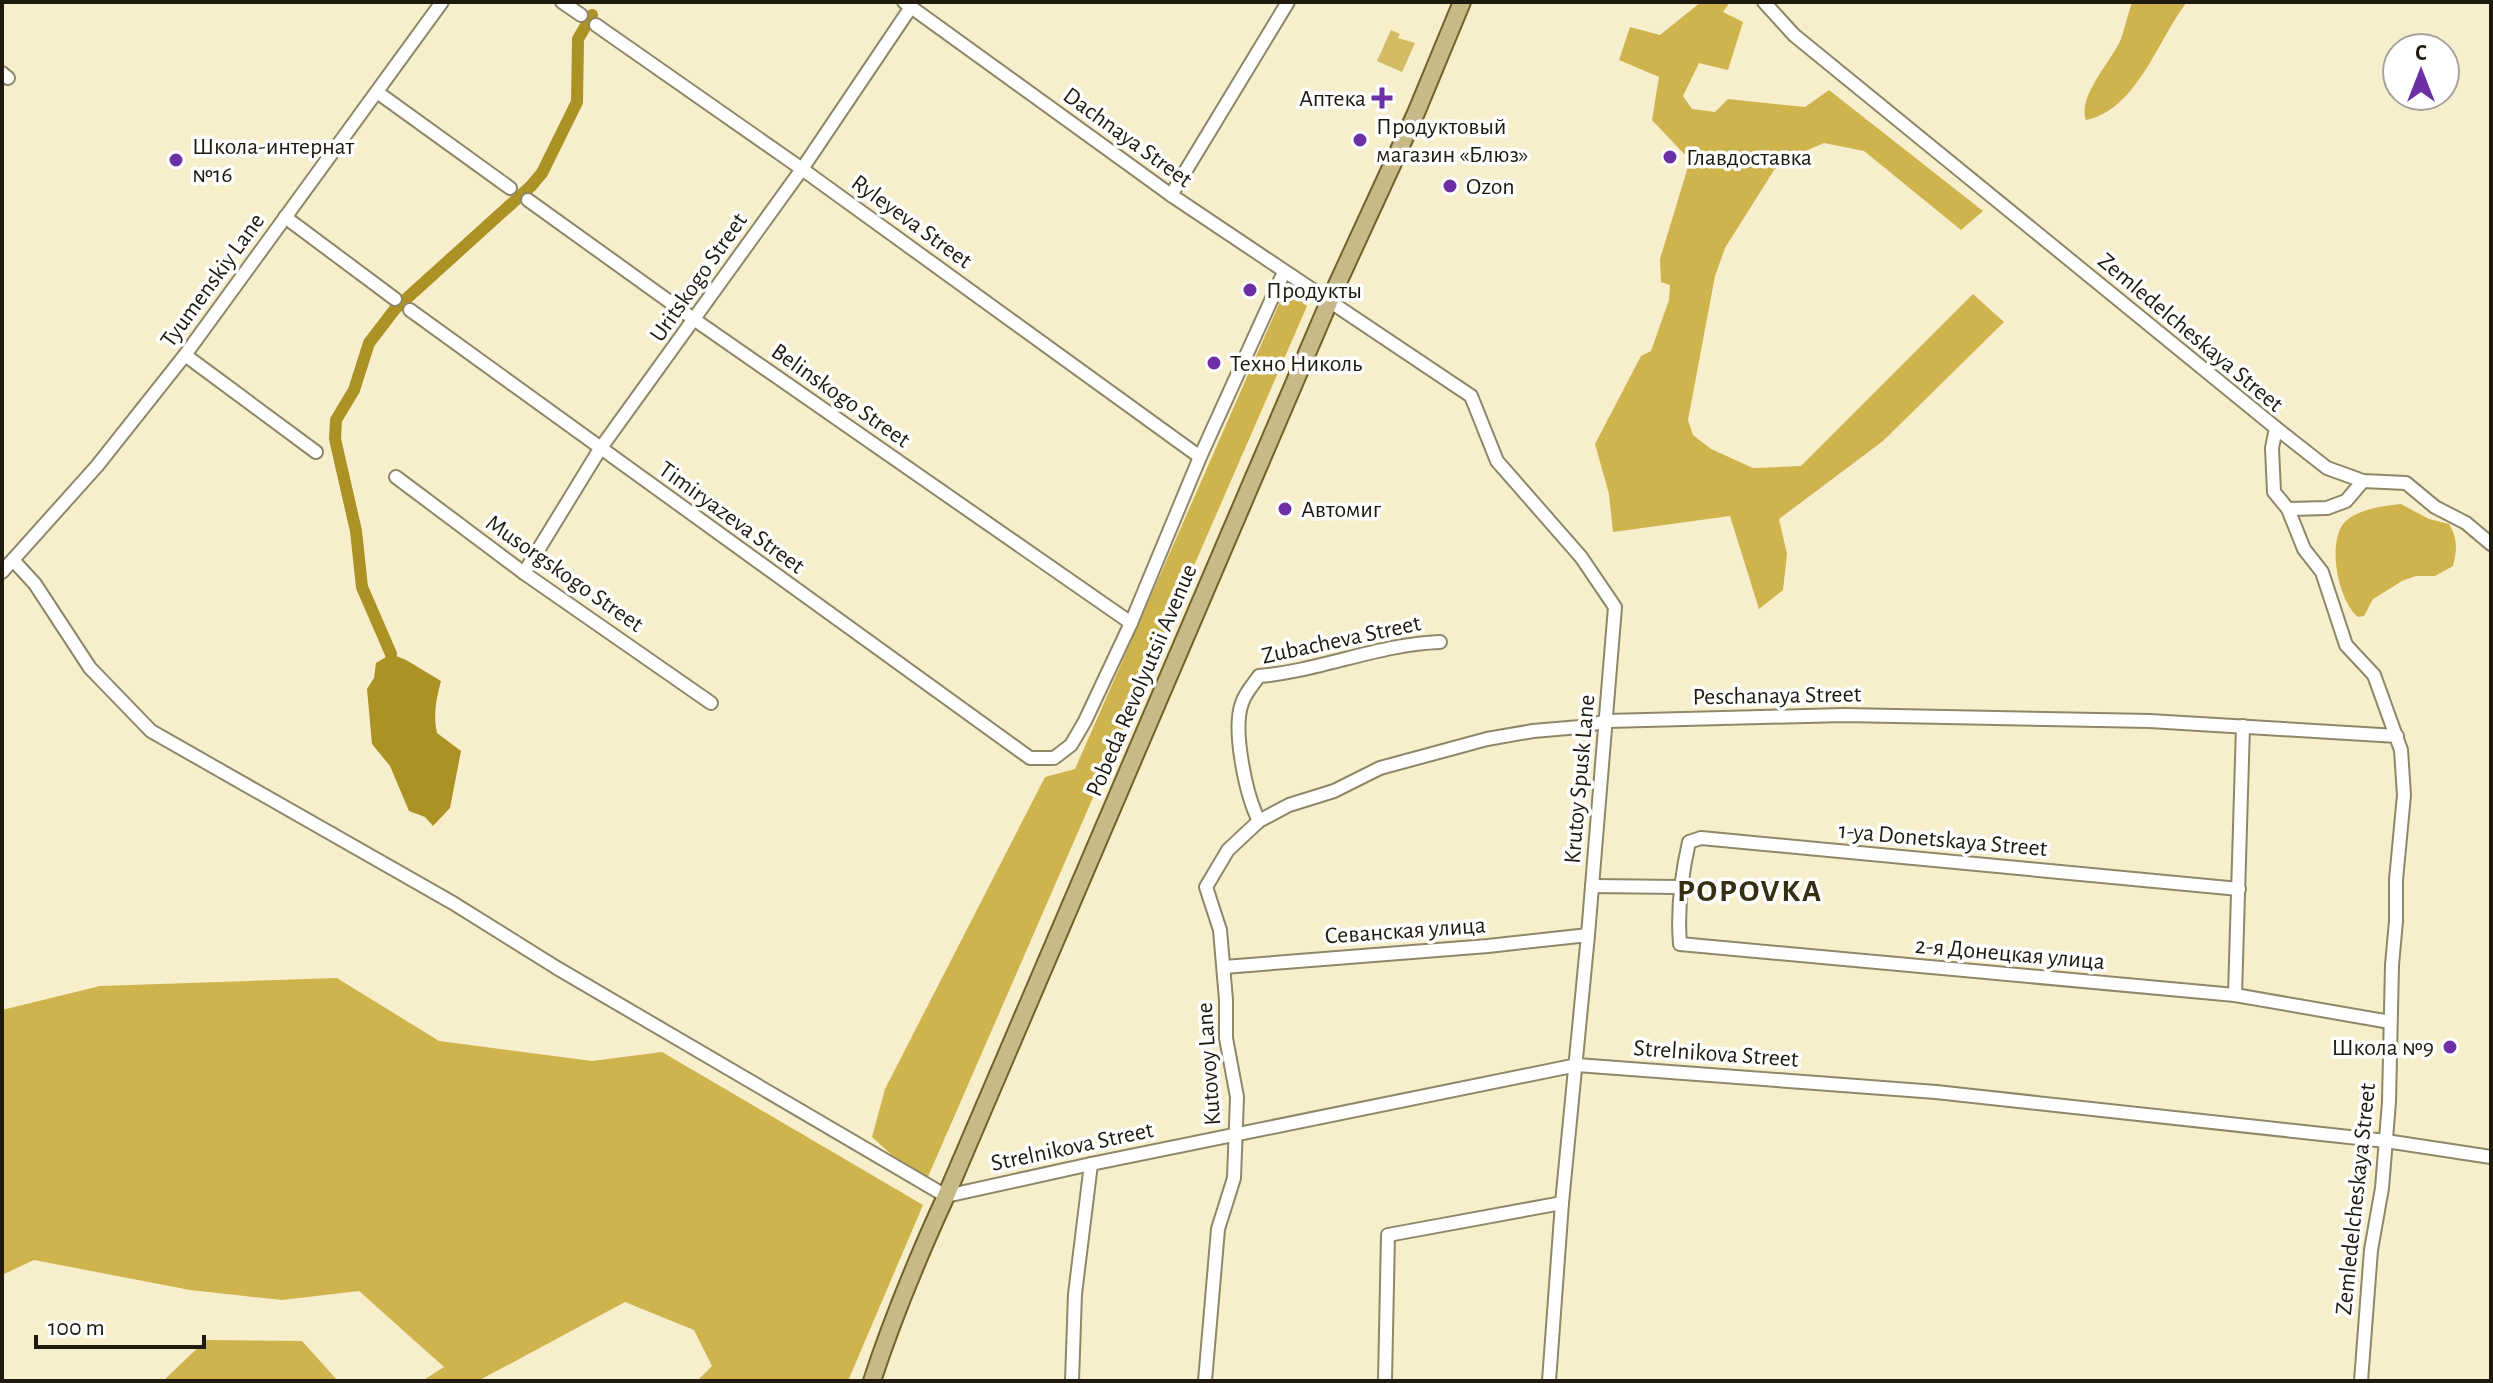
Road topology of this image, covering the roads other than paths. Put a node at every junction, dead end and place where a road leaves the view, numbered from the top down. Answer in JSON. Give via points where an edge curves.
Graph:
{"nodes":[{"id":1,"x":442,"y":2,"type":"edge"},
{"id":2,"x":562,"y":2,"type":"edge"},
{"id":3,"x":1462,"y":2,"type":"edge"},
{"id":4,"x":1764,"y":2,"type":"edge"},
{"id":5,"x":1281,"y":4,"type":"edge"},
{"id":6,"x":907,"y":5,"type":"edge"},
{"id":7,"x":581,"y":15,"type":"dead end"},
{"id":8,"x":596,"y":25,"type":"dead end"},
{"id":9,"x":377,"y":92,"type":"junction"},
{"id":10,"x":802,"y":169,"type":"junction"},
{"id":11,"x":510,"y":188,"type":"dead end"},
{"id":12,"x":1171,"y":195,"type":"junction"},
{"id":13,"x":528,"y":200,"type":"dead end"},
{"id":14,"x":285,"y":217,"type":"junction"},
{"id":15,"x":1284,"y":272,"type":"junction"},
{"id":16,"x":395,"y":299,"type":"dead end"},
{"id":17,"x":1329,"y":302,"type":"junction"},
{"id":18,"x":410,"y":310,"type":"dead end"},
{"id":19,"x":695,"y":320,"type":"junction"},
{"id":20,"x":185,"y":355,"type":"junction"},
{"id":21,"x":2276,"y":428,"type":"junction"},
{"id":22,"x":600,"y":449,"type":"junction"},
{"id":23,"x":316,"y":452,"type":"dead end"},
{"id":24,"x":1200,"y":457,"type":"junction"},
{"id":25,"x":396,"y":477,"type":"dead end"},
{"id":26,"x":2363,"y":481,"type":"junction"},
{"id":27,"x":2288,"y":509,"type":"junction"},
{"id":28,"x":2491,"y":544,"type":"edge"},
{"id":29,"x":13,"y":560,"type":"junction"},
{"id":30,"x":2,"y":572,"type":"edge"},
{"id":31,"x":524,"y":573,"type":"junction"},
{"id":32,"x":1131,"y":623,"type":"junction"},
{"id":33,"x":1440,"y":642,"type":"dead end"},
{"id":34,"x":711,"y":703,"type":"dead end"},
{"id":35,"x":1607,"y":721,"type":"junction"},
{"id":36,"x":2243,"y":726,"type":"junction"},
{"id":37,"x":2397,"y":736,"type":"junction"},
{"id":38,"x":1259,"y":821,"type":"junction"},
{"id":39,"x":1592,"y":886,"type":"junction"},
{"id":40,"x":1206,"y":887,"type":"joint"},
{"id":41,"x":1679,"y":887,"type":"junction"},
{"id":42,"x":2239,"y":889,"type":"junction"},
{"id":43,"x":1588,"y":935,"type":"junction"},
{"id":44,"x":1224,"y":967,"type":"junction"},
{"id":45,"x":2235,"y":995,"type":"junction"},
{"id":46,"x":2390,"y":1022,"type":"junction"},
{"id":47,"x":1577,"y":1065,"type":"junction"},
{"id":48,"x":1235,"y":1135,"type":"junction"},
{"id":49,"x":2386,"y":1141,"type":"junction"},
{"id":50,"x":2491,"y":1157,"type":"edge"},
{"id":51,"x":1091,"y":1164,"type":"junction"},
{"id":52,"x":946,"y":1196,"type":"junction"},
{"id":53,"x":1562,"y":1203,"type":"junction"},
{"id":54,"x":872,"y":1381,"type":"edge"},
{"id":55,"x":1072,"y":1381,"type":"edge"},
{"id":56,"x":1205,"y":1381,"type":"edge"},
{"id":57,"x":1385,"y":1381,"type":"edge"},
{"id":58,"x":1549,"y":1381,"type":"edge"},
{"id":59,"x":2361,"y":1381,"type":"edge"}],
"edges":[{"from":1,"to":9,"type":"street","name":"Tyumenskiy Lane"},
{"from":2,"to":7,"type":"street"},
{"from":3,"to":17,"type":"main road","name":"Pobeda Revolyutsii Avenue"},
{"from":4,"to":21,"type":"street","name":"Zemledelcheskaya Street","via":[[1794,35]]},
{"from":5,"to":12,"type":"street"},
{"from":6,"to":10,"type":"street","name":"Uritskogo Street"},
{"from":6,"to":12,"type":"street","name":"Dachnaya Street"},
{"from":8,"to":10,"type":"street","name":"Ryleyeva Street"},
{"from":9,"to":11,"type":"street"},
{"from":9,"to":14,"type":"street","name":"Tyumenskiy Lane"},
{"from":10,"to":19,"type":"street","name":"Uritskogo Street"},
{"from":10,"to":24,"type":"street","name":"Ryleyeva Street"},
{"from":12,"to":15,"type":"street","name":"Dachnaya Street"},
{"from":13,"to":19,"type":"street","name":"Belinskogo Street"},
{"from":14,"to":16,"type":"street"},
{"from":14,"to":20,"type":"street","name":"Tyumenskiy Lane"},
{"from":15,"to":17,"type":"street","name":"Dachnaya Street"},
{"from":15,"to":24,"type":"street"},
{"from":17,"to":35,"type":"street","name":"Krutoy Spusk Lane","via":[[1471,396],[1497,461],[1581,557],[1615,607]]},
{"from":17,"to":52,"type":"main road","name":"Pobeda Revolyutsii Avenue"},
{"from":18,"to":22,"type":"street","name":"Timiryazeva Street"},
{"from":19,"to":22,"type":"street","name":"Uritskogo Street"},
{"from":19,"to":32,"type":"street","name":"Belinskogo Street"},
{"from":20,"to":23,"type":"street"},
{"from":20,"to":29,"type":"street","name":"Tyumenskiy Lane"},
{"from":21,"to":26,"type":"street","via":[[2327,468]]},
{"from":21,"to":27,"type":"street","name":"Zemledelcheskaya Street","via":[[2274,492]]},
{"from":22,"to":31,"type":"street","name":"Uritskogo Street"},
{"from":22,"to":32,"type":"street","name":"Timiryazeva Street","via":[[1030,758],[1054,758],[1071,745]]},
{"from":24,"to":32,"type":"street"},
{"from":25,"to":31,"type":"street","name":"Musorgskogo Street"},
{"from":26,"to":27,"type":"street","via":[[2346,501],[2327,508]]},
{"from":26,"to":28,"type":"street","via":[[2406,483]]},
{"from":27,"to":37,"type":"street","name":"Zemledelcheskaya Street","via":[[2304,549],[2322,572],[2346,645],[2374,675]]},
{"from":29,"to":30,"type":"street","name":"Tyumenskiy Lane"},
{"from":29,"to":52,"type":"street","via":[[90,668],[151,731],[329,830]]},
{"from":31,"to":34,"type":"street","name":"Musorgskogo Street"},
{"from":33,"to":38,"type":"street","name":"Zubacheva Street","via":[[1415,642],[1259,676],[1242,702],[1238,727],[1245,783]]},
{"from":35,"to":36,"type":"street","name":"Peschanaya Street","via":[[1844,715]]},
{"from":35,"to":38,"type":"street","name":"Peschanaya Street","via":[[1487,739],[1380,768]]},
{"from":35,"to":39,"type":"street","name":"Krutoy Spusk Lane"},
{"from":36,"to":37,"type":"street","name":"Peschanaya Street"},
{"from":36,"to":42,"type":"street"},
{"from":37,"to":46,"type":"street","name":"Zemledelcheskaya Street","via":[[2404,795]]},
{"from":38,"to":40,"type":"street","name":"Peschanaya Street","via":[[1228,850]]},
{"from":39,"to":41,"type":"street"},
{"from":39,"to":43,"type":"street","name":"Krutoy Spusk Lane"},
{"from":40,"to":44,"type":"street","name":"Kutovoy Lane","via":[[1220,930]]},
{"from":41,"to":42,"type":"street","name":"1-ya Donetskaya Street","via":[[1689,842],[1701,838]]},
{"from":41,"to":45,"type":"street","name":"2-я Донецкая улица","via":[[1680,944]]},
{"from":42,"to":45,"type":"street"},
{"from":43,"to":44,"type":"street","name":"Севанская улица"},
{"from":43,"to":47,"type":"street","name":"Krutoy Spusk Lane"},
{"from":44,"to":48,"type":"street","name":"Kutovoy Lane","via":[[1226,1038],[1237,1097]]},
{"from":45,"to":46,"type":"street","name":"2-я Донецкая улица"},
{"from":46,"to":49,"type":"street","name":"Zemledelcheskaya Street"},
{"from":47,"to":48,"type":"street","name":"Strelnikova Street"},
{"from":47,"to":49,"type":"street","name":"Strelnikova Street","via":[[1936,1092]]},
{"from":47,"to":53,"type":"street","name":"Krutoy Spusk Lane"},
{"from":48,"to":51,"type":"street","name":"Strelnikova Street"},
{"from":48,"to":56,"type":"street","name":"Kutovoy Lane","via":[[1234,1178],[1218,1229]]},
{"from":49,"to":50,"type":"street","name":"Strelnikova Street"},
{"from":49,"to":59,"type":"street","name":"Zemledelcheskaya Street"},
{"from":51,"to":52,"type":"street","name":"Strelnikova Street"},
{"from":51,"to":55,"type":"street","via":[[1075,1294]]},
{"from":52,"to":54,"type":"main road","name":"Pobeda Revolyutsii Avenue","via":[[912,1270]]},
{"from":53,"to":57,"type":"street","via":[[1388,1235]]},
{"from":53,"to":58,"type":"street","name":"Krutoy Spusk Lane"}]}
